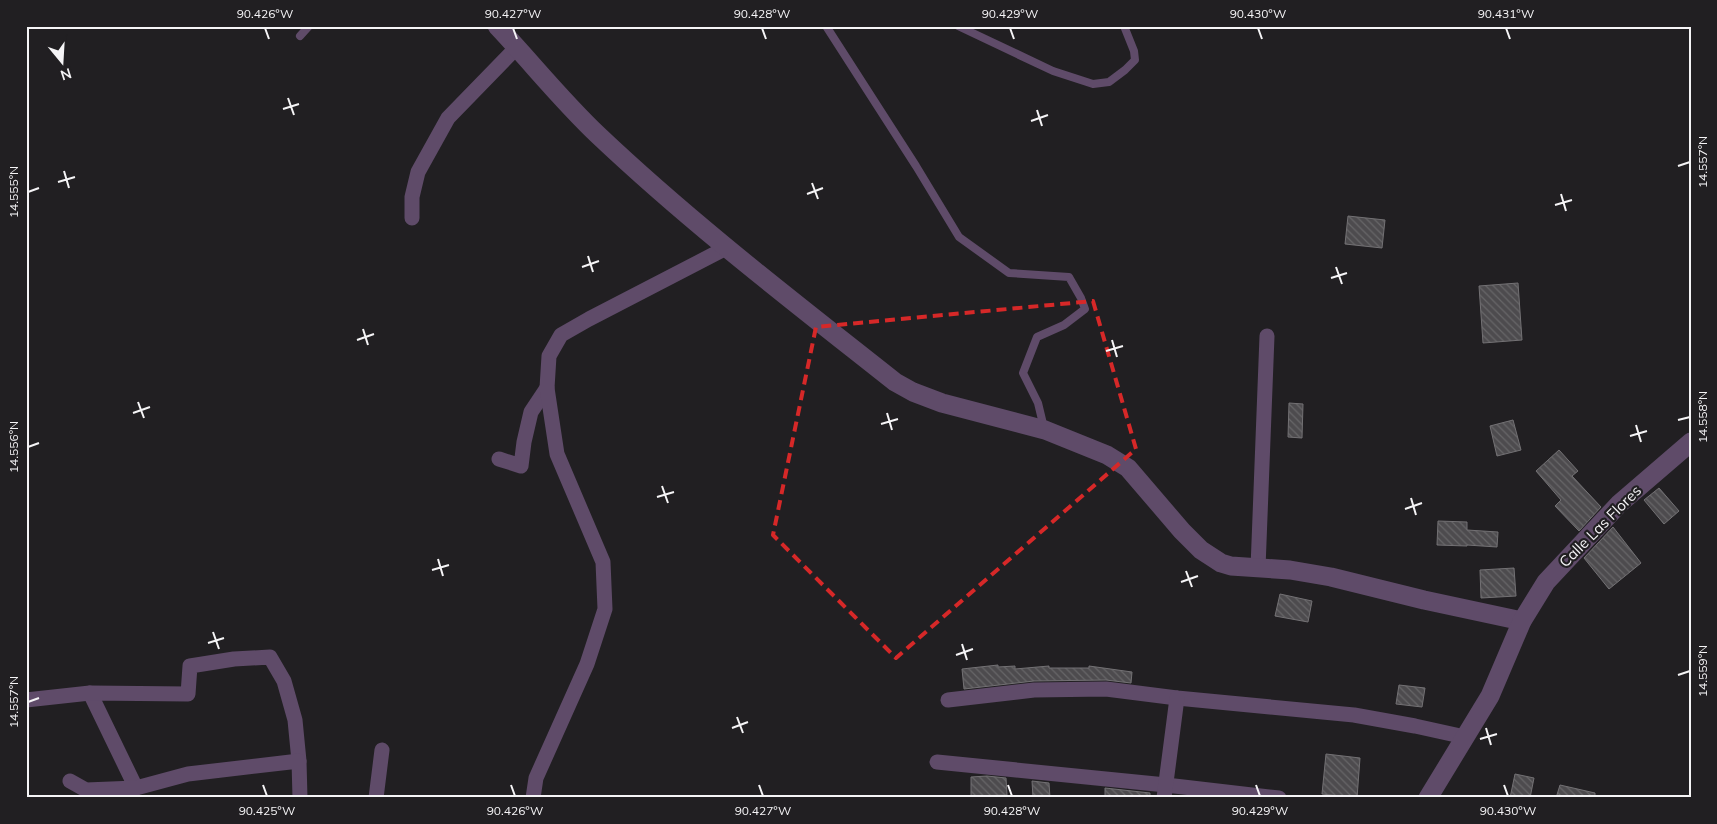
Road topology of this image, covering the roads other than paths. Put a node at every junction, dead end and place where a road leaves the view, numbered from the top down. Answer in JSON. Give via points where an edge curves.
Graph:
{"nodes":[{"id":1,"x":309,"y":26,"type":"edge"},
{"id":2,"x":498,"y":26,"type":"edge"},
{"id":3,"x":826,"y":26,"type":"edge"},
{"id":4,"x":958,"y":26,"type":"edge"},
{"id":5,"x":1124,"y":26,"type":"edge"},
{"id":6,"x":300,"y":36,"type":"dead end"},
{"id":7,"x":517,"y":47,"type":"junction"},
{"id":8,"x":412,"y":218,"type":"dead end"},
{"id":9,"x":726,"y":248,"type":"junction"},
{"id":10,"x":1267,"y":336,"type":"dead end"},
{"id":11,"x":547,"y":388,"type":"junction"},
{"id":12,"x":1045,"y":430,"type":"junction"},
{"id":13,"x":1691,"y":442,"type":"edge"},
{"id":14,"x":499,"y":459,"type":"dead end"},
{"id":15,"x":1258,"y":568,"type":"junction"},
{"id":16,"x":1522,"y":621,"type":"junction"},
{"id":17,"x":90,"y":693,"type":"junction"},
{"id":18,"x":1177,"y":698,"type":"junction"},
{"id":19,"x":26,"y":700,"type":"edge"},
{"id":20,"x":948,"y":700,"type":"dead end"},
{"id":21,"x":1465,"y":737,"type":"junction"},
{"id":22,"x":382,"y":750,"type":"dead end"},
{"id":23,"x":299,"y":762,"type":"junction"},
{"id":24,"x":937,"y":762,"type":"dead end"},
{"id":25,"x":70,"y":781,"type":"dead end"},
{"id":26,"x":136,"y":788,"type":"junction"},
{"id":27,"x":1165,"y":791,"type":"edge"},
{"id":28,"x":300,"y":798,"type":"edge"},
{"id":29,"x":376,"y":798,"type":"edge"},
{"id":30,"x":533,"y":798,"type":"edge"},
{"id":31,"x":1279,"y":798,"type":"edge"},
{"id":32,"x":1428,"y":798,"type":"edge"}],
"edges":[{"from":1,"to":6,"type":"lane"},
{"from":2,"to":7,"type":"street"},
{"from":3,"to":12,"type":"lane","via":[[959,237],[1009,273],[1069,277],[1081,298],[1085,309],[1064,325],[1037,337],[1023,373],[1038,403]]},
{"from":4,"to":5,"type":"lane","via":[[1053,71],[1094,84],[1109,82],[1135,60]]},
{"from":7,"to":8,"type":"street","via":[[448,118],[418,172],[412,197]]},
{"from":7,"to":9,"type":"street","via":[[596,133]]},
{"from":9,"to":11,"type":"street","via":[[561,335],[549,356]]},
{"from":9,"to":12,"type":"street","via":[[895,382],[942,403]]},
{"from":10,"to":15,"type":"street"},
{"from":11,"to":14,"type":"street","via":[[531,412],[521,466]]},
{"from":11,"to":30,"type":"street","via":[[557,454],[603,562],[605,609],[586,664],[536,778]]},
{"from":12,"to":15,"type":"street","via":[[1107,455],[1128,468],[1182,531],[1212,558],[1232,566]]},
{"from":13,"to":16,"type":"street","name":"Calle Las Flores","via":[[1619,504],[1565,561],[1546,582]]},
{"from":15,"to":16,"type":"street","via":[[1331,576]]},
{"from":16,"to":21,"type":"street","name":"Calle Las Flores","via":[[1490,696]]},
{"from":17,"to":19,"type":"street"},
{"from":17,"to":23,"type":"street","via":[[188,694],[190,666],[270,657],[284,681],[295,720]]},
{"from":17,"to":26,"type":"street"},
{"from":18,"to":20,"type":"street","via":[[1071,688]]},
{"from":18,"to":21,"type":"street","via":[[1354,715]]},
{"from":18,"to":27,"type":"street"},
{"from":21,"to":32,"type":"street","name":"Calle Las Flores"},
{"from":22,"to":29,"type":"street"},
{"from":23,"to":26,"type":"street","via":[[188,774]]},
{"from":23,"to":28,"type":"street"},
{"from":24,"to":27,"type":"street"},
{"from":25,"to":26,"type":"street","via":[[86,790]]},
{"from":27,"to":31,"type":"street"}]}
